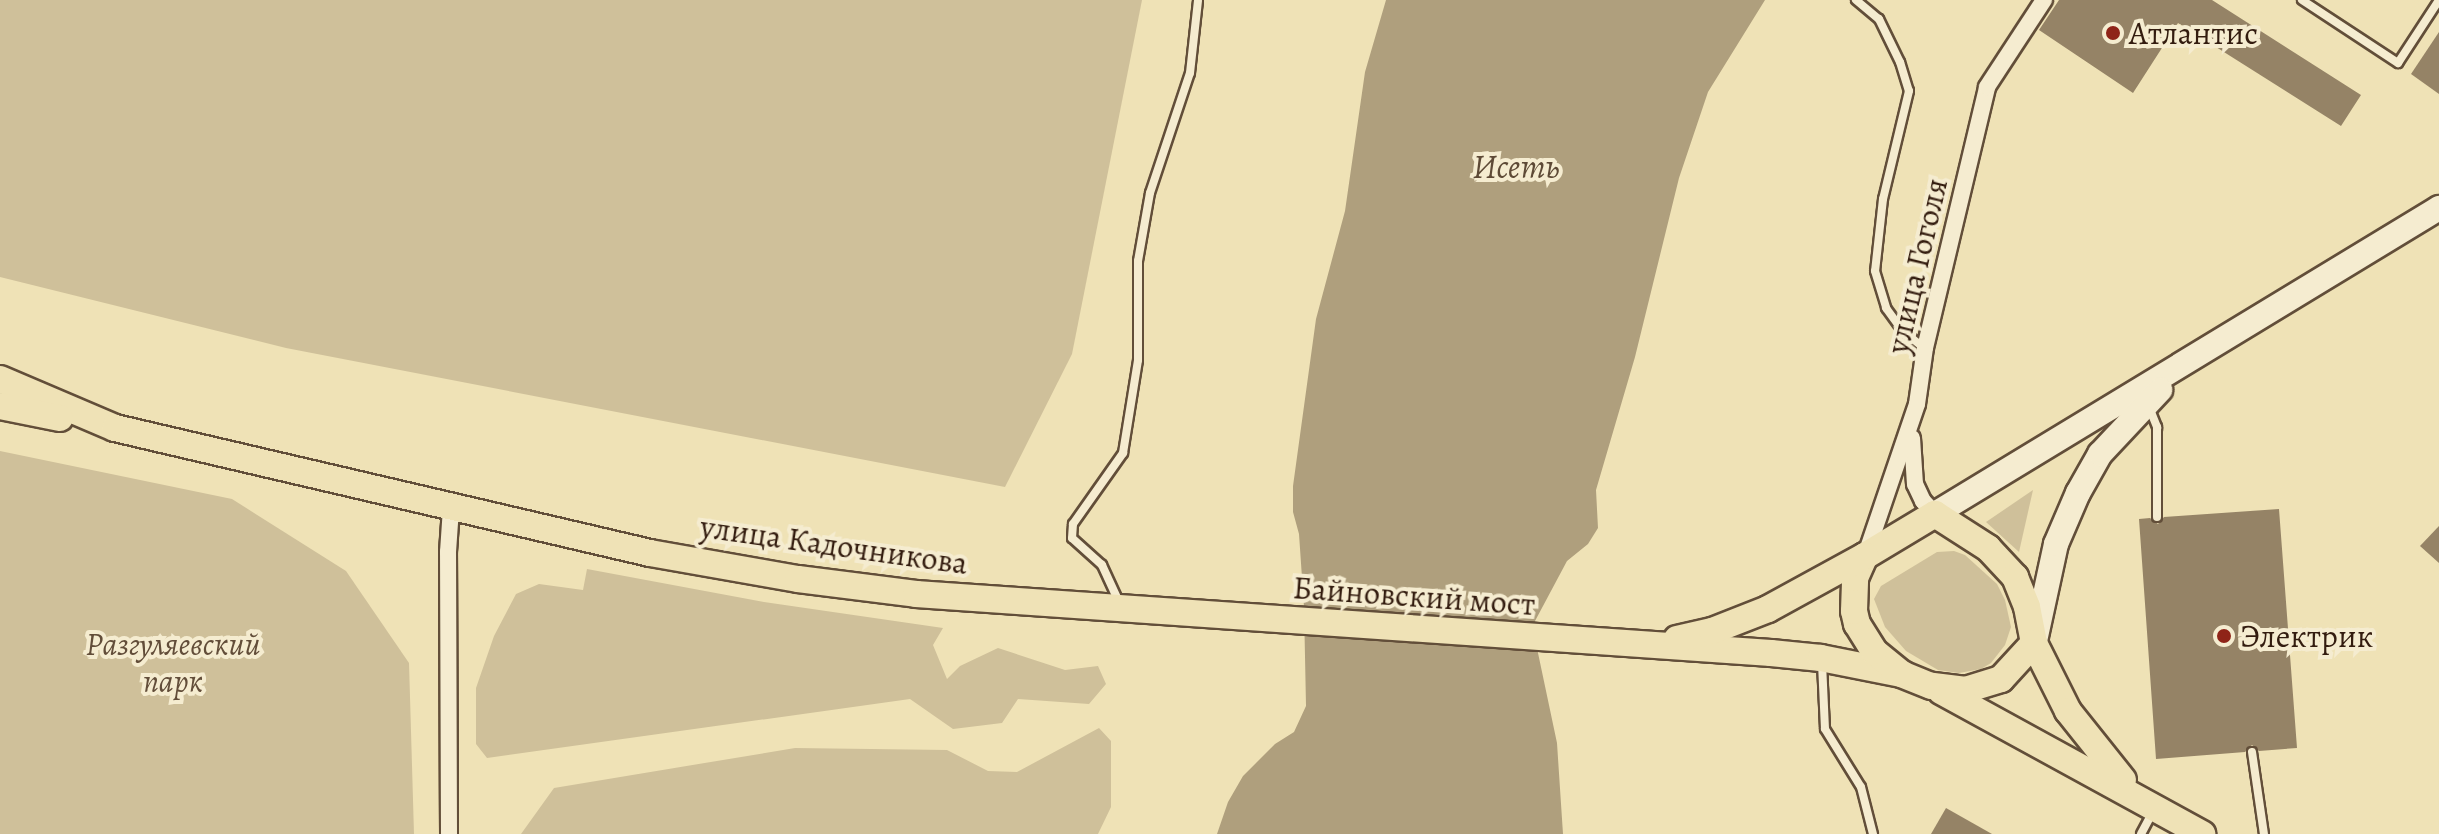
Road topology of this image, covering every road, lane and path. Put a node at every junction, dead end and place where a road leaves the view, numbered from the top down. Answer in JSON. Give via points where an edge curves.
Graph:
{"nodes":[{"id":1,"x":1198,"y":0,"type":"edge"},
{"id":2,"x":1856,"y":0,"type":"edge"},
{"id":3,"x":2044,"y":0,"type":"edge"},
{"id":4,"x":2302,"y":0,"type":"edge"},
{"id":5,"x":2439,"y":0,"type":"edge"},
{"id":6,"x":2439,"y":208,"type":"edge"},
{"id":7,"x":1925,"y":348,"type":"junction"},
{"id":8,"x":2191,"y":361,"type":"junction"},
{"id":9,"x":0,"y":379,"type":"edge"},
{"id":10,"x":2146,"y":402,"type":"junction"},
{"id":11,"x":1917,"y":404,"type":"junction"},
{"id":12,"x":0,"y":406,"type":"edge"},
{"id":13,"x":115,"y":428,"type":"junction"},
{"id":14,"x":451,"y":508,"type":"junction"},
{"id":15,"x":1935,"y":514,"type":"junction"},
{"id":16,"x":2157,"y":517,"type":"dead end"},
{"id":17,"x":1865,"y":556,"type":"junction"},
{"id":18,"x":1123,"y":610,"type":"junction"},
{"id":19,"x":1212,"y":615,"type":"joint"},
{"id":20,"x":2034,"y":643,"type":"junction"},
{"id":21,"x":1604,"y":644,"type":"junction"},
{"id":22,"x":1821,"y":658,"type":"junction"},
{"id":23,"x":1902,"y":674,"type":"junction"},
{"id":24,"x":1931,"y":686,"type":"junction"},
{"id":25,"x":2252,"y":752,"type":"dead end"},
{"id":26,"x":2148,"y":802,"type":"junction"},
{"id":27,"x":449,"y":834,"type":"edge"},
{"id":28,"x":1873,"y":834,"type":"edge"},
{"id":29,"x":2141,"y":834,"type":"edge"},
{"id":30,"x":2202,"y":834,"type":"edge"},
{"id":31,"x":2264,"y":834,"type":"edge"}],
"edges":[{"from":1,"to":18,"type":"lane","via":[[1190,73],[1150,193],[1138,261],[1138,360],[1123,453],[1073,524],[1072,538],[1102,565]]},
{"from":2,"to":7,"type":"lane","via":[[1879,19],[1909,91],[1883,199],[1875,271],[1886,308]]},
{"from":3,"to":7,"type":"street","name":"улица Гоголя","via":[[1987,87]]},
{"from":4,"to":5,"type":"lane","via":[[2398,63]]},
{"from":6,"to":8,"type":"main road"},
{"from":7,"to":11,"type":"street","name":"улица Гоголя"},
{"from":8,"to":10,"type":"main road"},
{"from":8,"to":15,"type":"main road"},
{"from":9,"to":13,"type":"main road","name":"улица Кадочникова"},
{"from":10,"to":16,"type":"lane","via":[[2157,427]]},
{"from":10,"to":20,"type":"main road","via":[[2100,454],[2078,493],[2056,544]]},
{"from":11,"to":15,"type":"street","via":[[1911,444],[1915,484]]},
{"from":11,"to":17,"type":"street","name":"улица Гоголя"},
{"from":12,"to":13,"type":"main road"},
{"from":13,"to":14,"type":"main road","name":"улица Кадочникова"},
{"from":14,"to":18,"type":"main road","name":"улица Кадочникова","via":[[650,553],[798,579]]},
{"from":14,"to":27,"type":"street"},
{"from":15,"to":17,"type":"main road"},
{"from":15,"to":20,"type":"main road","via":[[1988,548],[2009,569],[2022,592]]},
{"from":17,"to":21,"type":"main road","via":[[1740,622],[1675,639]]},
{"from":17,"to":23,"type":"main road","via":[[1852,596],[1857,624],[1874,651]]},
{"from":18,"to":19,"type":"main road","name":"улица Кадочникова"},
{"from":19,"to":21,"type":"main road","name":"Байновский мост"},
{"from":20,"to":24,"type":"main road","via":[[2001,679],[1985,686]]},
{"from":20,"to":26,"type":"main road","via":[[2068,711],[2103,758]]},
{"from":21,"to":22,"type":"main road"},
{"from":22,"to":23,"type":"main road"},
{"from":22,"to":28,"type":"lane","via":[[1825,729],[1861,787]]},
{"from":23,"to":24,"type":"main road"},
{"from":24,"to":26,"type":"main road"},
{"from":25,"to":31,"type":"lane"},
{"from":26,"to":29,"type":"lane"},
{"from":26,"to":30,"type":"main road"}]}
